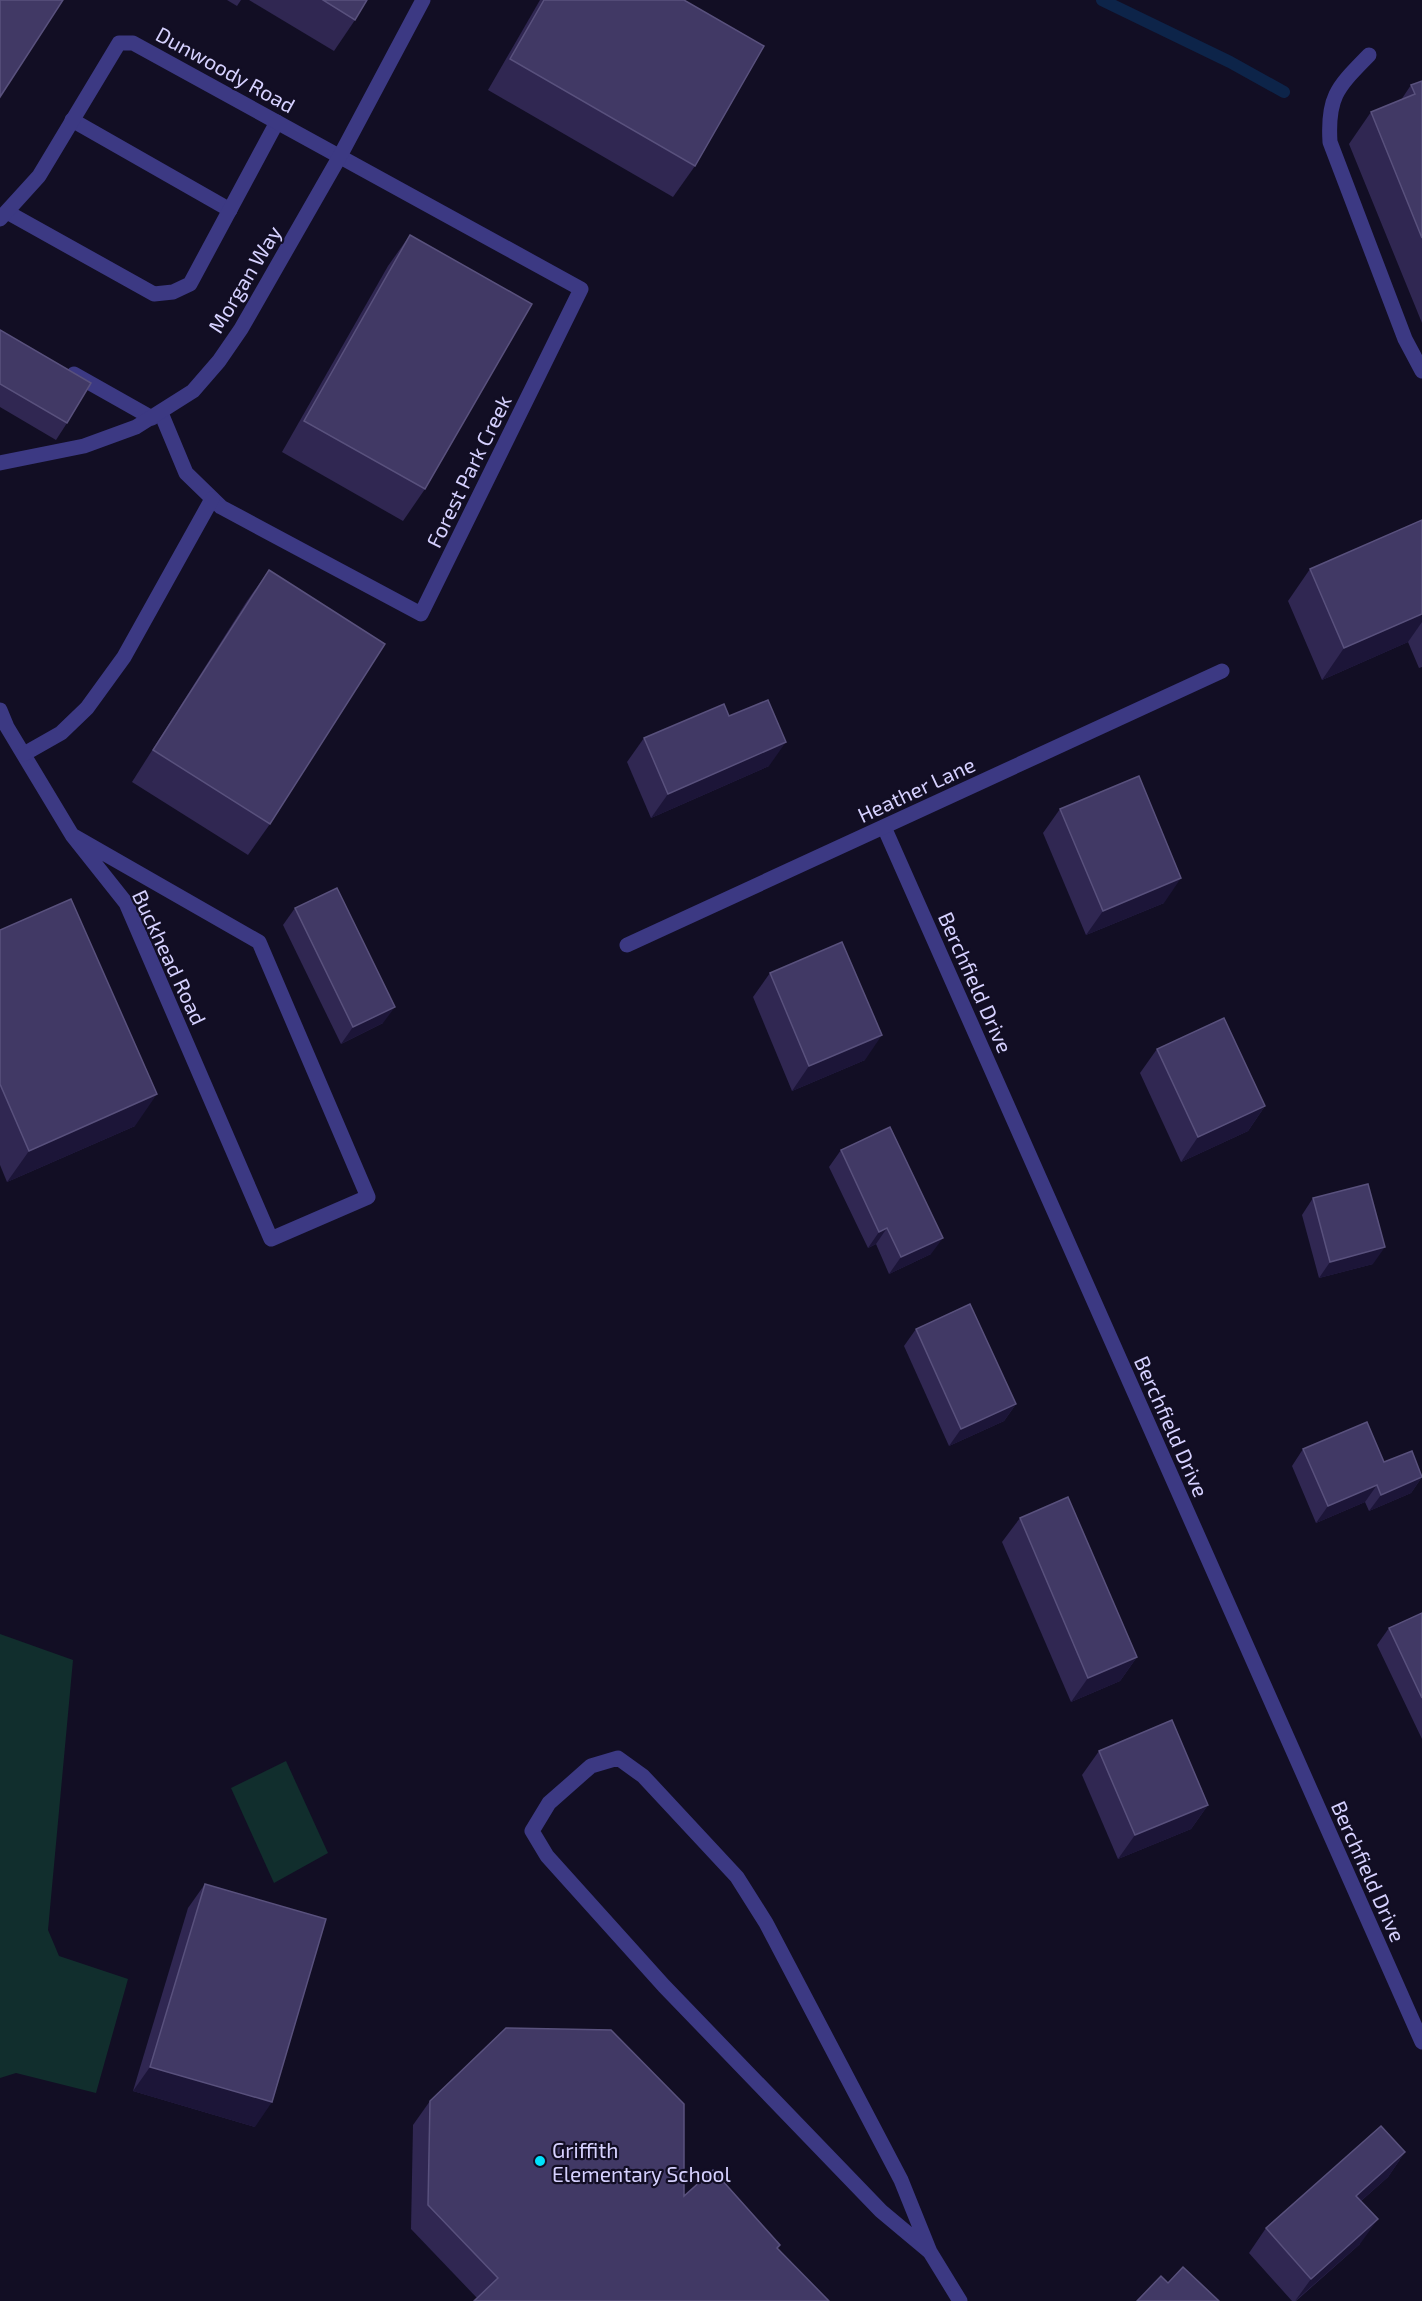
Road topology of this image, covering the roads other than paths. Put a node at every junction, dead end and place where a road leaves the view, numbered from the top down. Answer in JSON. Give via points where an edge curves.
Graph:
{"nodes":[{"id":1,"x":423,"y":0,"type":"edge"},
{"id":2,"x":1369,"y":55,"type":"dead end"},
{"id":3,"x":72,"y":120,"type":"junction"},
{"id":4,"x":277,"y":122,"type":"junction"},
{"id":5,"x":340,"y":156,"type":"junction"},
{"id":6,"x":230,"y":210,"type":"junction"},
{"id":7,"x":3,"y":216,"type":"edge"},
{"id":8,"x":59,"y":366,"type":"edge"},
{"id":9,"x":1422,"y":371,"type":"edge"},
{"id":10,"x":156,"y":416,"type":"junction"},
{"id":11,"x":0,"y":463,"type":"edge"},
{"id":12,"x":212,"y":499,"type":"junction"},
{"id":13,"x":1222,"y":671,"type":"dead end"},
{"id":14,"x":0,"y":710,"type":"edge"},
{"id":15,"x":24,"y":754,"type":"junction"},
{"id":16,"x":885,"y":827,"type":"junction"},
{"id":17,"x":72,"y":836,"type":"junction"},
{"id":18,"x":627,"y":945,"type":"dead end"},
{"id":19,"x":1422,"y":2042,"type":"edge"},
{"id":20,"x":930,"y":2252,"type":"junction"},
{"id":21,"x":960,"y":2301,"type":"edge"}],
"edges":[{"from":1,"to":5,"type":"street","name":"Morgan Way"},
{"from":2,"to":9,"type":"street","via":[[1342,83],[1332,101],[1328,120],[1330,142],[1405,339]]},
{"from":3,"to":4,"type":"street","name":"Dunwoody Road","via":[[119,43],[133,43]]},
{"from":3,"to":6,"type":"street"},
{"from":3,"to":7,"type":"street","name":"Dunwoody Road","via":[[39,176]]},
{"from":4,"to":5,"type":"street","name":"Dunwoody Road"},
{"from":4,"to":6,"type":"street"},
{"from":5,"to":10,"type":"street","name":"Morgan Way","via":[[219,361],[193,391]]},
{"from":5,"to":12,"type":"street","name":"Forest Park Creek","via":[[581,289],[421,614]]},
{"from":6,"to":7,"type":"street","via":[[190,284],[173,292],[154,294]]},
{"from":8,"to":10,"type":"street"},
{"from":10,"to":11,"type":"street","name":"Morgan Way","via":[[84,446]]},
{"from":10,"to":12,"type":"street","name":"Forest Park Creek","via":[[186,473]]},
{"from":12,"to":15,"type":"street","via":[[124,657],[87,708],[61,733]]},
{"from":13,"to":16,"type":"street","name":"Heather Lane"},
{"from":14,"to":15,"type":"street","name":"Buckhead Road"},
{"from":15,"to":17,"type":"street","name":"Buckhead Road"},
{"from":16,"to":18,"type":"street","name":"Heather Lane"},
{"from":16,"to":19,"type":"street","name":"Berchfield Drive"},
{"from":17,"to":17,"type":"street","name":"Buckhead Road","via":[[126,903],[271,1239],[368,1197],[259,942]]},
{"from":20,"to":20,"type":"street","via":[[901,2180],[766,1923],[737,1877],[643,1776],[618,1758],[591,1766],[549,1803],[532,1831],[547,1856],[664,1986],[881,2211]]},
{"from":20,"to":21,"type":"street"}]}
